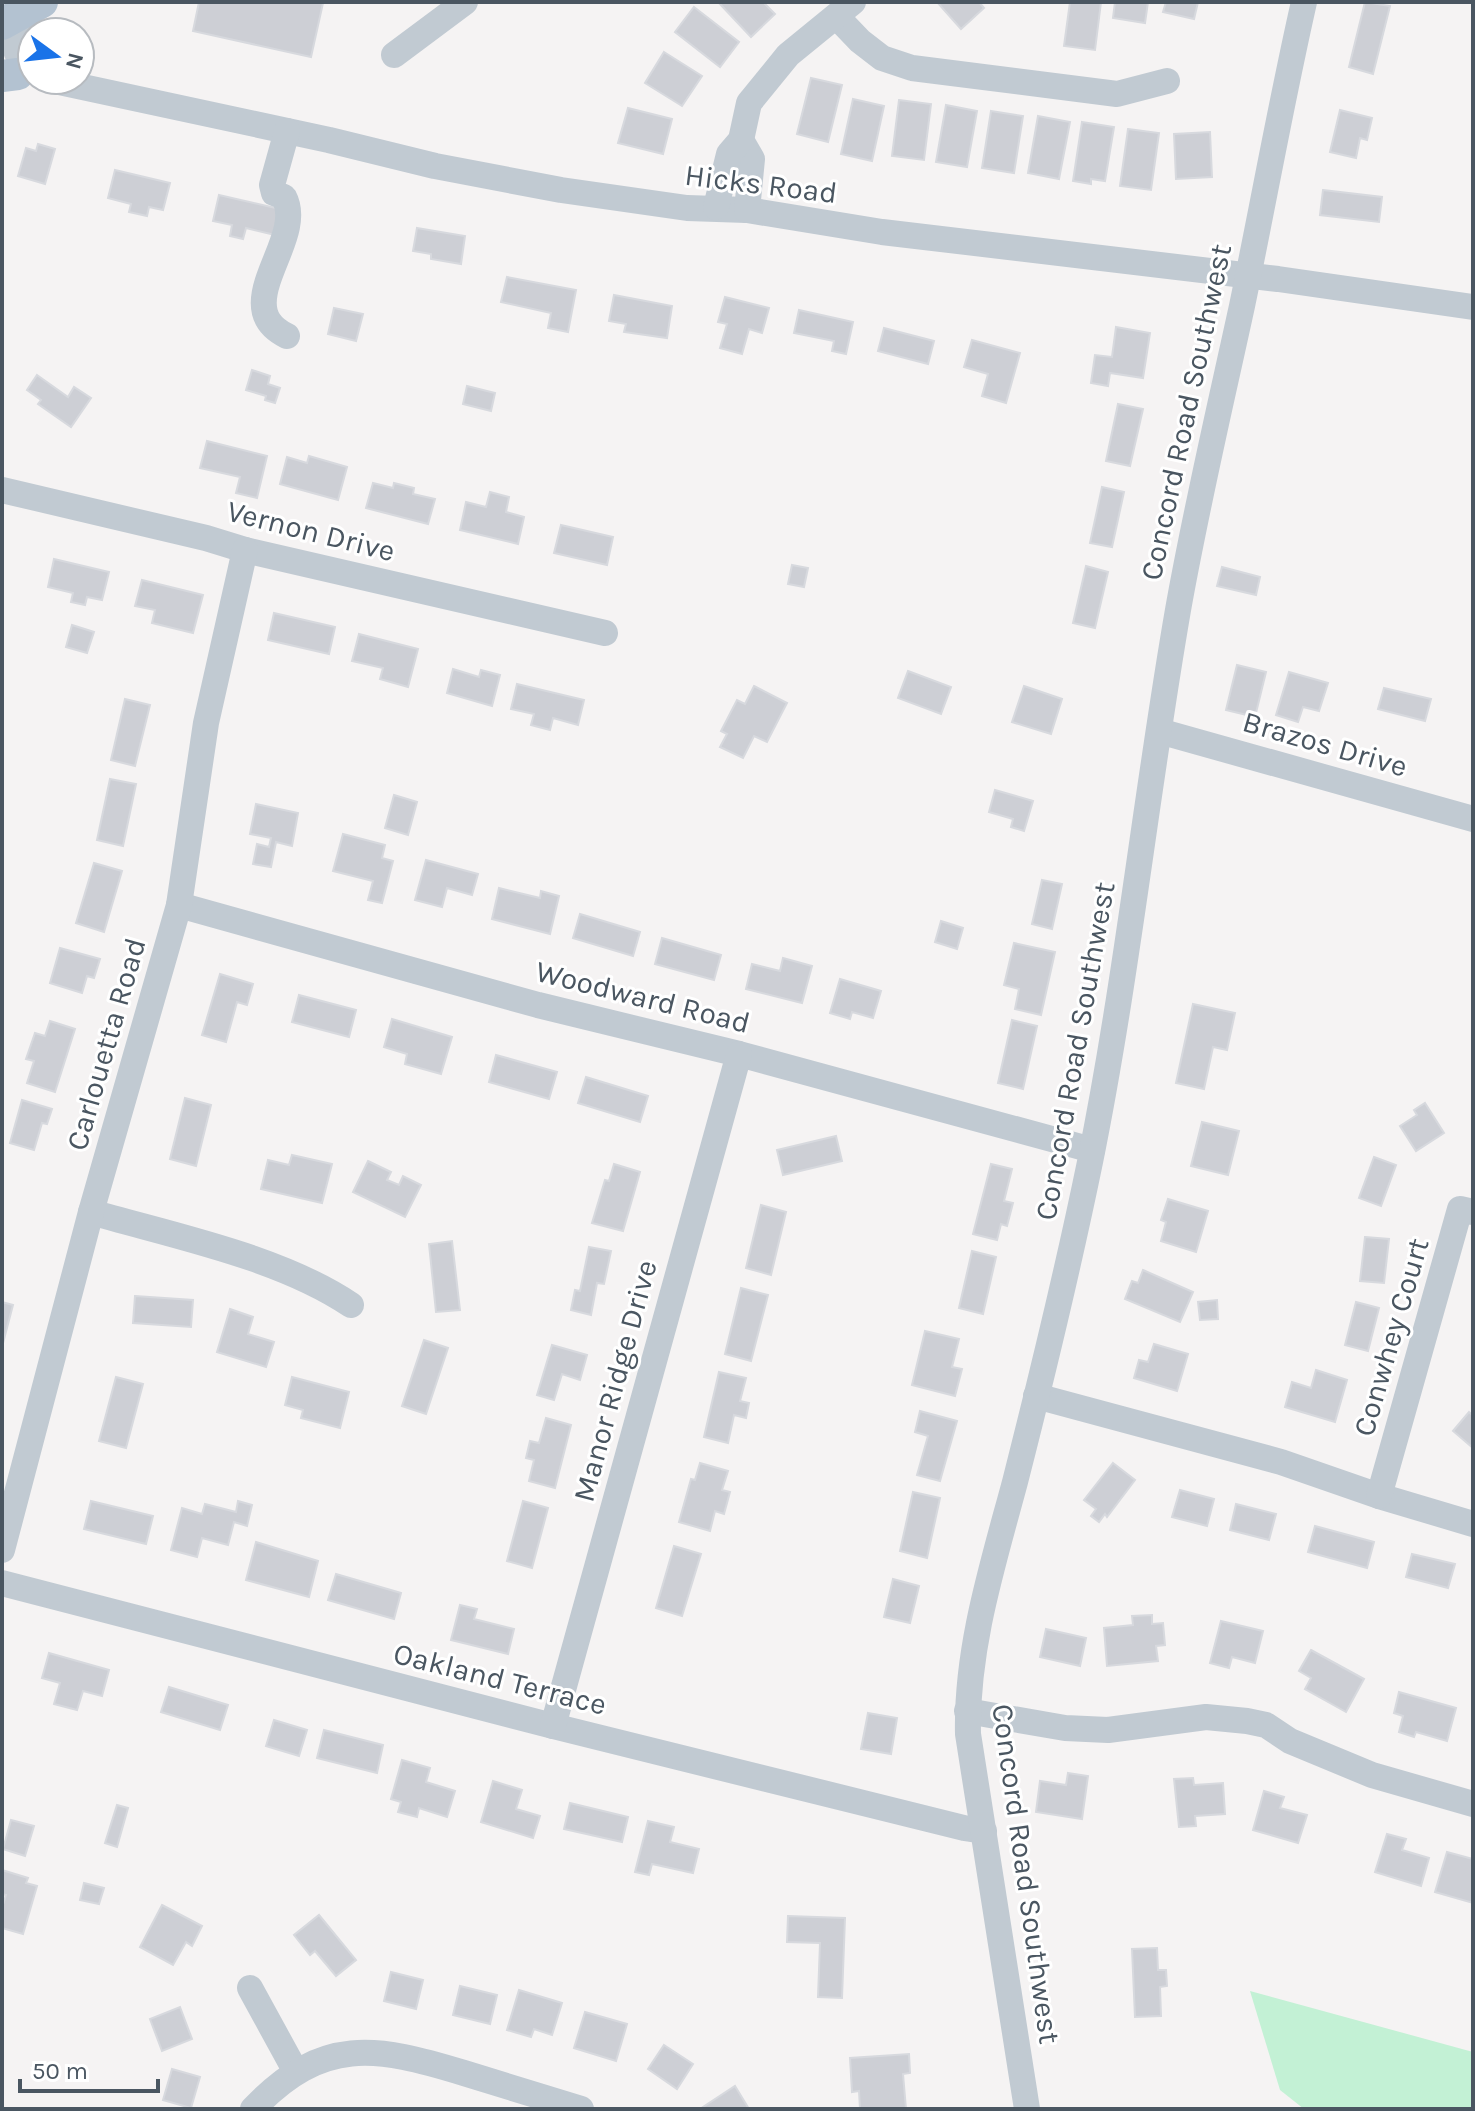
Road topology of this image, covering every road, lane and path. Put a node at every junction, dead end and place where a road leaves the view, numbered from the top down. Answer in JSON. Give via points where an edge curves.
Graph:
{"nodes":[{"id":1,"x":465,"y":2,"type":"edge"},
{"id":2,"x":1304,"y":2,"type":"edge"},
{"id":3,"x":845,"y":10,"type":"edge"},
{"id":4,"x":394,"y":55,"type":"dead end"},
{"id":5,"x":1167,"y":81,"type":"dead end"},
{"id":6,"x":96,"y":87,"type":"edge"},
{"id":7,"x":287,"y":131,"type":"junction"},
{"id":8,"x":741,"y":140,"type":"junction"},
{"id":9,"x":716,"y":207,"type":"junction"},
{"id":10,"x":747,"y":210,"type":"junction"},
{"id":11,"x":1248,"y":276,"type":"junction"},
{"id":12,"x":1473,"y":307,"type":"edge"},
{"id":13,"x":287,"y":336,"type":"dead end"},
{"id":14,"x":2,"y":490,"type":"edge"},
{"id":15,"x":245,"y":550,"type":"junction"},
{"id":16,"x":605,"y":633,"type":"dead end"},
{"id":17,"x":1159,"y":731,"type":"junction"},
{"id":18,"x":1473,"y":819,"type":"edge"},
{"id":19,"x":179,"y":905,"type":"junction"},
{"id":20,"x":739,"y":1054,"type":"junction"},
{"id":21,"x":1092,"y":1150,"type":"junction"},
{"id":22,"x":91,"y":1212,"type":"junction"},
{"id":23,"x":1473,"y":1212,"type":"edge"},
{"id":24,"x":351,"y":1305,"type":"dead end"},
{"id":25,"x":1036,"y":1396,"type":"junction"},
{"id":26,"x":1379,"y":1496,"type":"junction"},
{"id":27,"x":1473,"y":1524,"type":"edge"},
{"id":28,"x":2,"y":1550,"type":"edge"},
{"id":29,"x":2,"y":1583,"type":"edge"},
{"id":30,"x":967,"y":1711,"type":"junction"},
{"id":31,"x":553,"y":1726,"type":"junction"},
{"id":32,"x":1473,"y":1804,"type":"edge"},
{"id":33,"x":984,"y":1831,"type":"junction"},
{"id":34,"x":250,"y":1988,"type":"dead end"},
{"id":35,"x":296,"y":2072,"type":"junction"},
{"id":36,"x":253,"y":2109,"type":"edge"},
{"id":37,"x":581,"y":2109,"type":"edge"},
{"id":38,"x":1027,"y":2109,"type":"edge"}],
"edges":[{"from":1,"to":4,"type":"street"},
{"from":2,"to":11,"type":"street","name":"Concord Road Southwest"},
{"from":3,"to":5,"type":"street","via":[[882,58],[912,68],[1117,94]]},
{"from":3,"to":8,"type":"street","via":[[765,80],[749,103]]},
{"from":6,"to":7,"type":"street","name":"Hicks Road"},
{"from":7,"to":9,"type":"street","name":"Hicks Road","via":[[498,179],[687,208]]},
{"from":7,"to":13,"type":"street","via":[[272,185],[289,205],[290,219],[271,268],[263,313]]},
{"from":8,"to":9,"type":"street","via":[[729,154]]},
{"from":8,"to":10,"type":"street","via":[[752,159]]},
{"from":9,"to":10,"type":"street","name":"Hicks Road"},
{"from":10,"to":11,"type":"street","name":"Hicks Road","via":[[882,232]]},
{"from":11,"to":12,"type":"street","name":"Hicks Road"},
{"from":11,"to":17,"type":"street","name":"Concord Road Southwest","via":[[1193,531]]},
{"from":14,"to":15,"type":"street","name":"Vernon Drive"},
{"from":15,"to":16,"type":"street","name":"Vernon Drive"},
{"from":15,"to":19,"type":"street","name":"Carlouetta Road","via":[[206,723]]},
{"from":17,"to":18,"type":"street","name":"Brazos Drive"},
{"from":17,"to":21,"type":"street","name":"Concord Road Southwest"},
{"from":19,"to":20,"type":"street","name":"Woodward Road","via":[[538,1005]]},
{"from":19,"to":22,"type":"street","name":"Carlouetta Road"},
{"from":20,"to":21,"type":"street","name":"Woodward Road"},
{"from":20,"to":31,"type":"street","name":"Manor Ridge Drive"},
{"from":21,"to":25,"type":"street","name":"Concord Road Southwest"},
{"from":22,"to":24,"type":"street","via":[[267,1264]]},
{"from":22,"to":28,"type":"street","name":"Carlouetta Road"},
{"from":23,"to":26,"type":"street","name":"Conwhey Court","via":[[1460,1209]]},
{"from":25,"to":26,"type":"street","via":[[1281,1462]]},
{"from":25,"to":30,"type":"street","name":"Concord Road Southwest","via":[[982,1610]]},
{"from":26,"to":27,"type":"street"},
{"from":29,"to":31,"type":"street","name":"Oakland Terrace"},
{"from":30,"to":32,"type":"street","via":[[1108,1730],[1206,1717],[1247,1721],[1372,1775]]},
{"from":30,"to":33,"type":"street","name":"Concord Road Southwest"},
{"from":31,"to":33,"type":"street","name":"Oakland Terrace"},
{"from":33,"to":38,"type":"street","name":"Concord Road Southwest"},
{"from":34,"to":35,"type":"street"},
{"from":35,"to":36,"type":"street"},
{"from":35,"to":37,"type":"street","via":[[315,2061],[355,2052],[384,2053],[413,2057]]}]}
